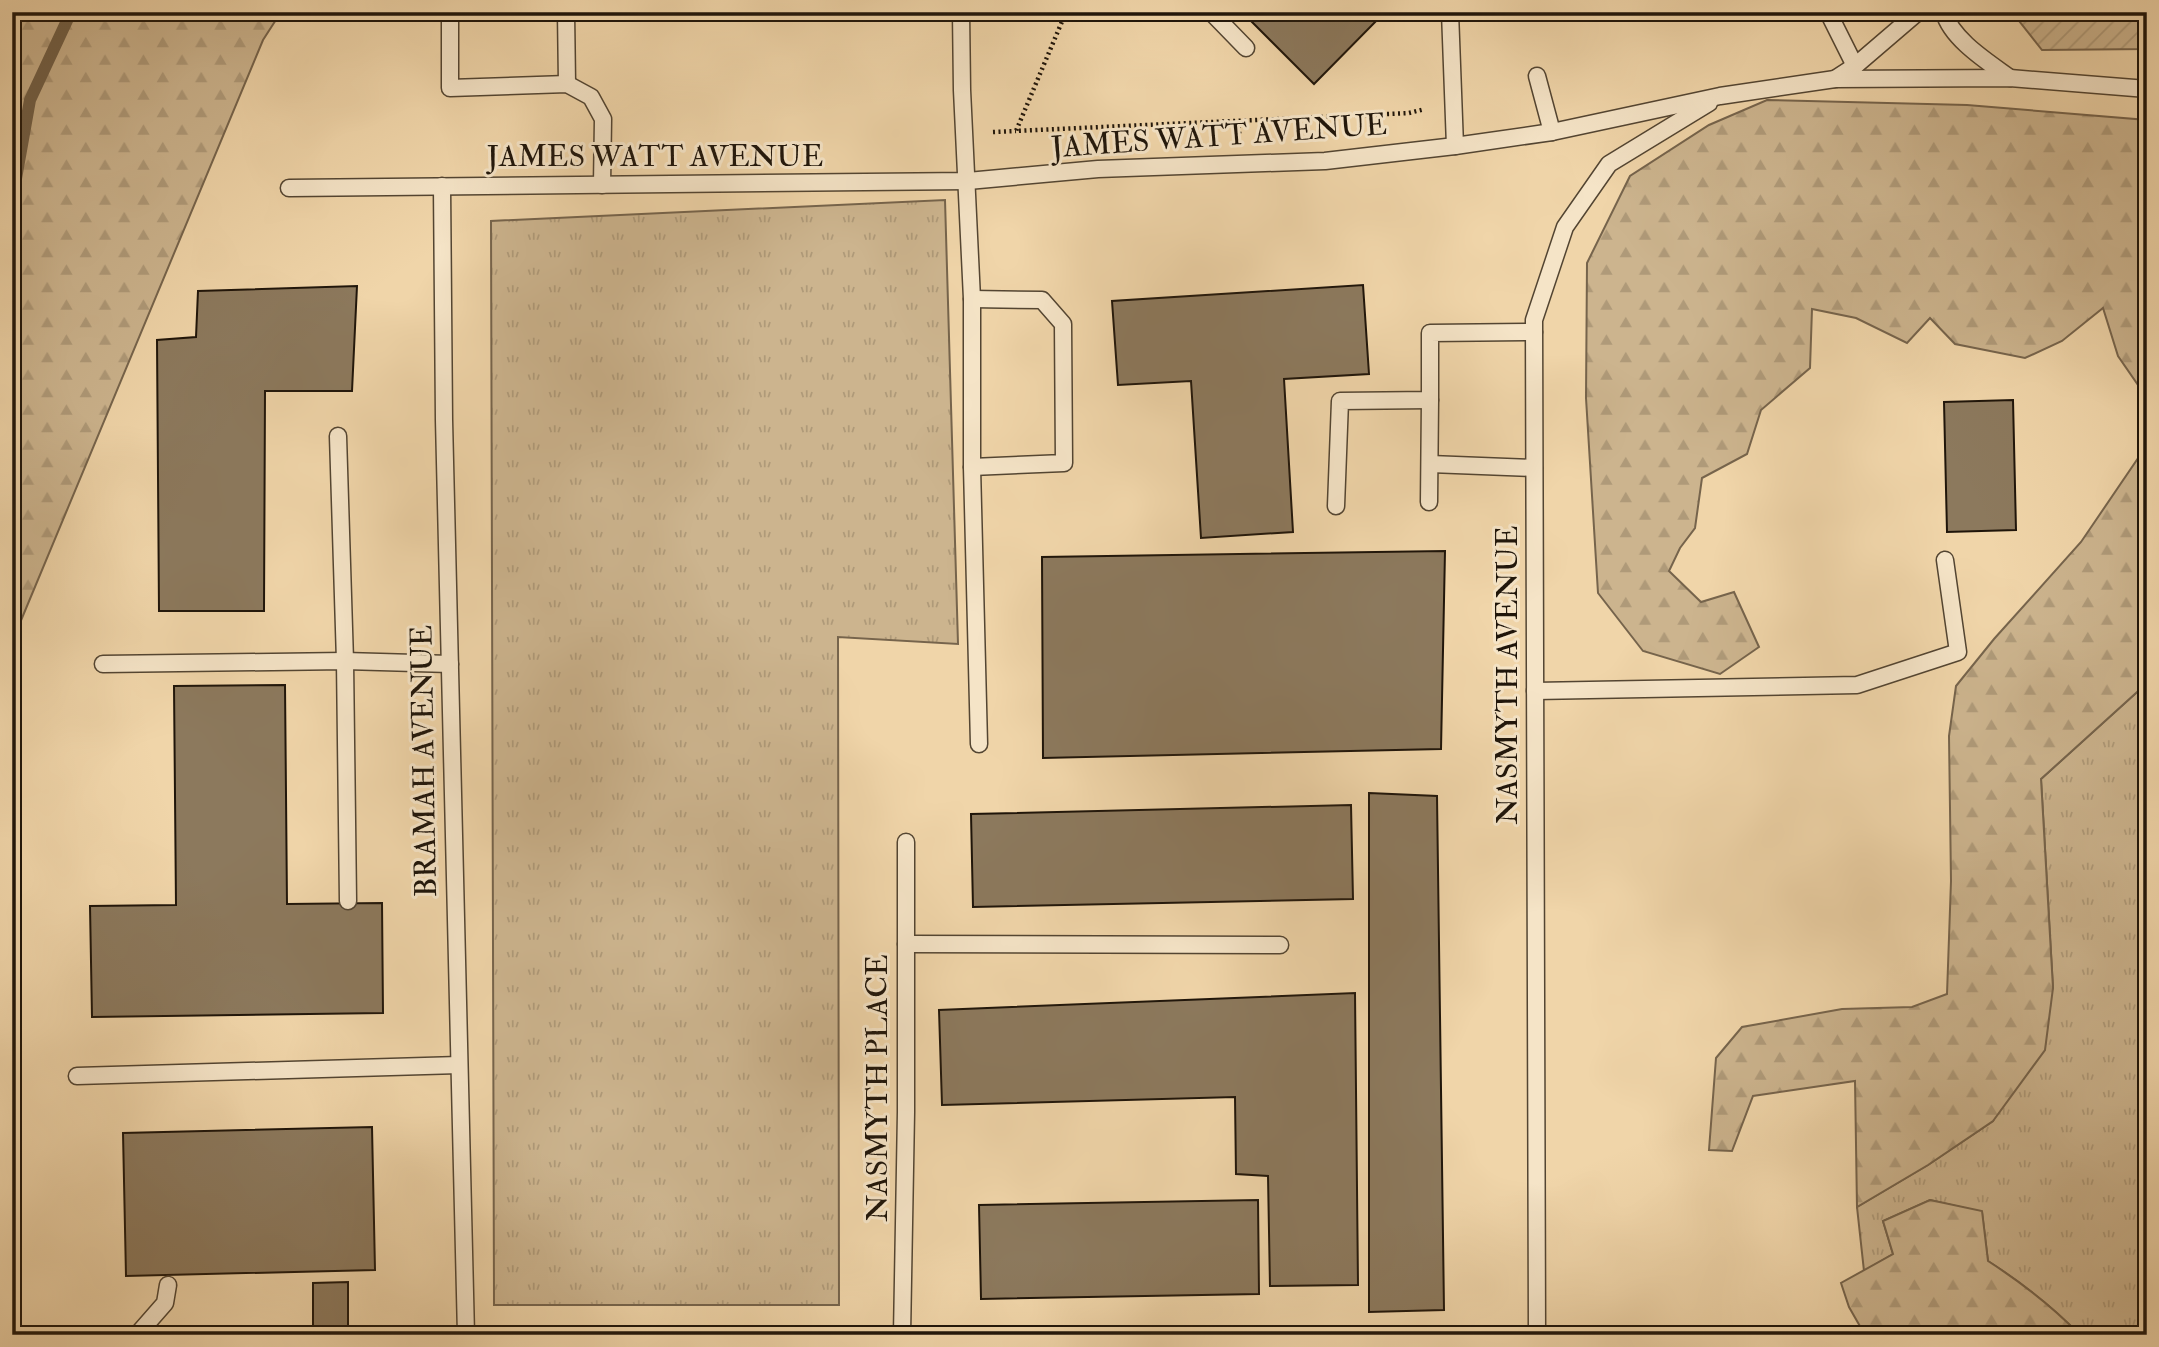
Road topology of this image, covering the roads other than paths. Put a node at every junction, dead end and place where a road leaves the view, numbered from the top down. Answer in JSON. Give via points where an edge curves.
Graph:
{"nodes":[{"id":1,"x":450,"y":12,"type":"edge"},
{"id":2,"x":566,"y":12,"type":"edge"},
{"id":3,"x":961,"y":12,"type":"edge"},
{"id":4,"x":1211,"y":12,"type":"edge"},
{"id":5,"x":1450,"y":12,"type":"edge"},
{"id":6,"x":1828,"y":12,"type":"edge"},
{"id":7,"x":1918,"y":12,"type":"edge"},
{"id":8,"x":1944,"y":12,"type":"edge"},
{"id":9,"x":1246,"y":48,"type":"dead end"},
{"id":10,"x":1855,"y":66,"type":"junction"},
{"id":11,"x":1537,"y":76,"type":"dead end"},
{"id":12,"x":2010,"y":78,"type":"junction"},
{"id":13,"x":1835,"y":79,"type":"junction"},
{"id":14,"x":568,"y":84,"type":"junction"},
{"id":15,"x":2147,"y":89,"type":"edge"},
{"id":16,"x":1720,"y":96,"type":"junction"},
{"id":17,"x":1552,"y":132,"type":"junction"},
{"id":18,"x":1455,"y":146,"type":"junction"},
{"id":19,"x":968,"y":181,"type":"junction"},
{"id":20,"x":602,"y":185,"type":"junction"},
{"id":21,"x":442,"y":186,"type":"junction"},
{"id":22,"x":289,"y":188,"type":"dead end"},
{"id":23,"x":972,"y":299,"type":"junction"},
{"id":24,"x":1534,"y":332,"type":"junction"},
{"id":25,"x":1430,"y":400,"type":"junction"},
{"id":26,"x":338,"y":436,"type":"dead end"},
{"id":27,"x":1430,"y":464,"type":"junction"},
{"id":28,"x":972,"y":467,"type":"junction"},
{"id":29,"x":1534,"y":468,"type":"junction"},
{"id":30,"x":1429,"y":502,"type":"dead end"},
{"id":31,"x":1336,"y":506,"type":"dead end"},
{"id":32,"x":1945,"y":560,"type":"dead end"},
{"id":33,"x":345,"y":661,"type":"junction"},
{"id":34,"x":103,"y":664,"type":"dead end"},
{"id":35,"x":450,"y":664,"type":"junction"},
{"id":36,"x":1535,"y":691,"type":"junction"},
{"id":37,"x":979,"y":744,"type":"dead end"},
{"id":38,"x":906,"y":842,"type":"dead end"},
{"id":39,"x":348,"y":901,"type":"dead end"},
{"id":40,"x":906,"y":944,"type":"junction"},
{"id":41,"x":1280,"y":945,"type":"dead end"},
{"id":42,"x":459,"y":1065,"type":"junction"},
{"id":43,"x":77,"y":1076,"type":"dead end"},
{"id":44,"x":168,"y":1285,"type":"dead end"},
{"id":45,"x":137,"y":1335,"type":"edge"},
{"id":46,"x":466,"y":1335,"type":"edge"},
{"id":47,"x":902,"y":1335,"type":"edge"},
{"id":48,"x":1536,"y":1335,"type":"edge"}],
"edges":[{"from":1,"to":14,"type":"lane","via":[[450,88]]},
{"from":2,"to":14,"type":"lane"},
{"from":3,"to":19,"type":"lane"},
{"from":4,"to":9,"type":"lane"},
{"from":5,"to":18,"type":"lane"},
{"from":6,"to":10,"type":"lane"},
{"from":7,"to":10,"type":"lane"},
{"from":8,"to":12,"type":"lane","via":[[1947,23],[1976,53]]},
{"from":10,"to":13,"type":"lane"},
{"from":11,"to":17,"type":"lane"},
{"from":12,"to":13,"type":"lane","name":"JAMES WATT AVENUE"},
{"from":12,"to":15,"type":"lane","name":"JAMES WATT AVENUE"},
{"from":13,"to":16,"type":"lane","name":"JAMES WATT AVENUE"},
{"from":14,"to":20,"type":"lane","via":[[591,97],[603,119]]},
{"from":16,"to":17,"type":"lane","name":"JAMES WATT AVENUE"},
{"from":16,"to":24,"type":"lane","name":"NASMYTH AVENUE","via":[[1609,164],[1565,227]]},
{"from":17,"to":18,"type":"lane","name":"JAMES WATT AVENUE"},
{"from":18,"to":19,"type":"lane","name":"JAMES WATT AVENUE","via":[[1325,161],[1098,169]]},
{"from":19,"to":20,"type":"lane","name":"JAMES WATT AVENUE"},
{"from":19,"to":23,"type":"lane"},
{"from":20,"to":21,"type":"lane","name":"JAMES WATT AVENUE"},
{"from":21,"to":22,"type":"lane","name":"JAMES WATT AVENUE"},
{"from":21,"to":35,"type":"lane","name":"BRAMAH AVENUE"},
{"from":23,"to":28,"type":"lane"},
{"from":23,"to":28,"type":"lane","via":[[1042,300],[1063,324],[1064,463]]},
{"from":24,"to":25,"type":"lane","via":[[1430,333]]},
{"from":24,"to":29,"type":"lane","name":"NASMYTH AVENUE"},
{"from":25,"to":27,"type":"lane"},
{"from":25,"to":31,"type":"lane","via":[[1340,401]]},
{"from":26,"to":33,"type":"lane"},
{"from":27,"to":29,"type":"lane"},
{"from":27,"to":30,"type":"lane"},
{"from":28,"to":37,"type":"lane"},
{"from":29,"to":36,"type":"lane","name":"NASMYTH AVENUE"},
{"from":32,"to":36,"type":"lane","via":[[1958,652],[1857,685]]},
{"from":33,"to":34,"type":"lane"},
{"from":33,"to":35,"type":"lane"},
{"from":33,"to":39,"type":"lane"},
{"from":35,"to":42,"type":"lane","name":"BRAMAH AVENUE"},
{"from":36,"to":48,"type":"lane","name":"NASMYTH AVENUE"},
{"from":38,"to":40,"type":"lane","name":"NASMYTH PLACE"},
{"from":40,"to":41,"type":"lane"},
{"from":40,"to":47,"type":"lane","name":"NASMYTH PLACE"},
{"from":42,"to":43,"type":"lane"},
{"from":42,"to":46,"type":"lane","name":"BRAMAH AVENUE"},
{"from":44,"to":45,"type":"lane","via":[[165,1303]]}]}
